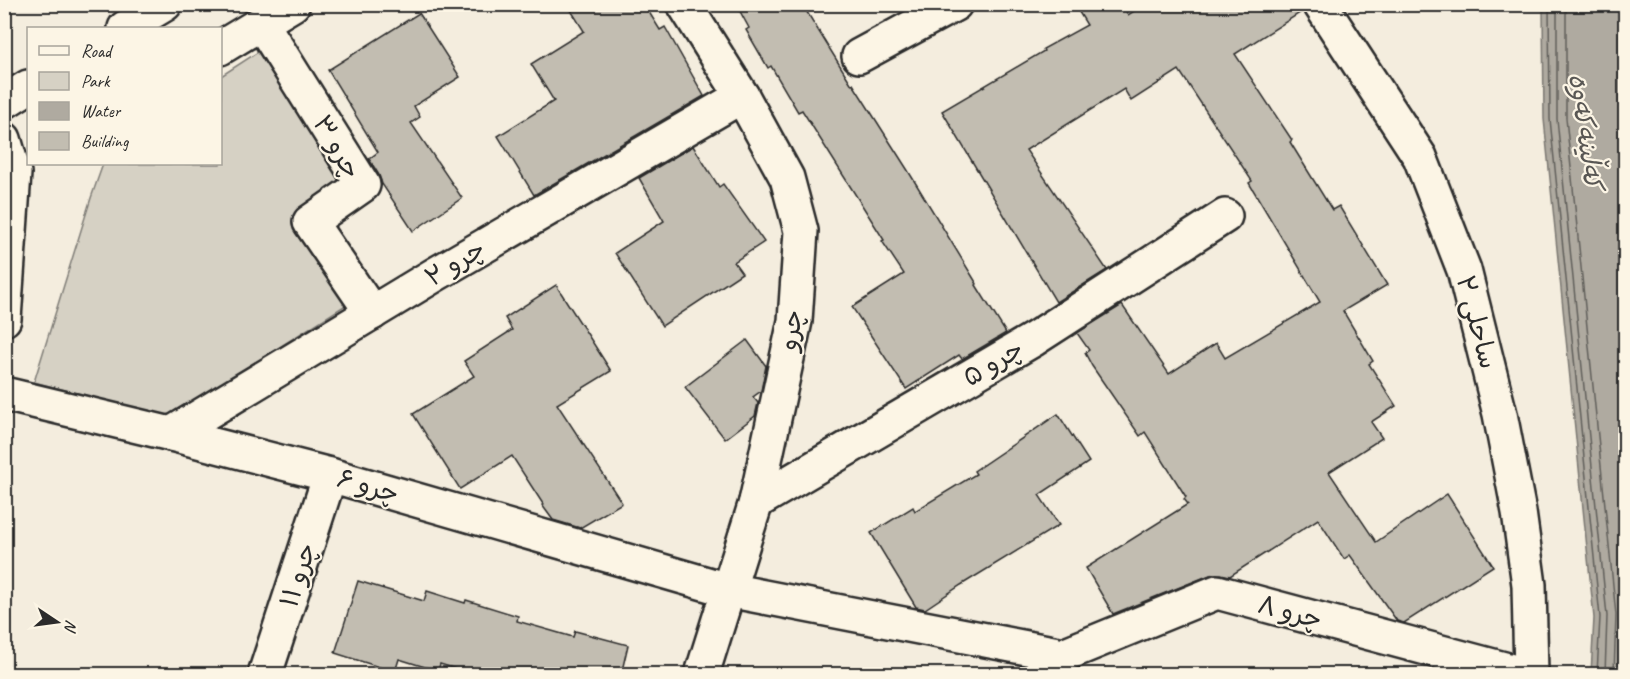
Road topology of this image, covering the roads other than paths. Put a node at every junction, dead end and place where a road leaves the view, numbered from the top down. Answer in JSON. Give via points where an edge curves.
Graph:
{"nodes":[{"id":1,"x":165,"y":4,"type":"edge"},
{"id":2,"x":293,"y":4,"type":"edge"},
{"id":3,"x":684,"y":4,"type":"edge"},
{"id":4,"x":955,"y":4,"type":"edge"},
{"id":5,"x":1320,"y":4,"type":"edge"},
{"id":6,"x":262,"y":24,"type":"junction"},
{"id":7,"x":127,"y":27,"type":"edge"},
{"id":8,"x":222,"y":47,"type":"edge"},
{"id":9,"x":859,"y":56,"type":"dead end"},
{"id":10,"x":27,"y":88,"type":"edge"},
{"id":11,"x":742,"y":96,"type":"junction"},
{"id":12,"x":4,"y":102,"type":"edge"},
{"id":13,"x":4,"y":140,"type":"edge"},
{"id":14,"x":22,"y":168,"type":"edge"},
{"id":15,"x":1226,"y":216,"type":"dead end"},
{"id":16,"x":372,"y":313,"type":"junction"},
{"id":17,"x":4,"y":319,"type":"edge"},
{"id":18,"x":4,"y":394,"type":"edge"},
{"id":19,"x":171,"y":434,"type":"junction"},
{"id":20,"x":330,"y":475,"type":"junction"},
{"id":21,"x":756,"y":502,"type":"junction"},
{"id":22,"x":728,"y":590,"type":"junction"},
{"id":23,"x":1063,"y":655,"type":"joint"},
{"id":24,"x":265,"y":675,"type":"edge"},
{"id":25,"x":702,"y":675,"type":"edge"},
{"id":26,"x":1523,"y":675,"type":"edge"},
{"id":27,"x":1531,"y":675,"type":"edge"}],
"edges":[{"from":1,"to":7,"type":"street"},
{"from":2,"to":6,"type":"street"},
{"from":3,"to":11,"type":"street","name":"چرو"},
{"from":4,"to":9,"type":"street"},
{"from":5,"to":27,"type":"street","name":"ساحلی ۲","via":[[1420,157],[1464,270],[1500,414],[1519,512],[1529,585]]},
{"from":6,"to":8,"type":"street"},
{"from":6,"to":16,"type":"street","name":"چرو ۳","via":[[363,185],[310,222]]},
{"from":10,"to":12,"type":"street"},
{"from":11,"to":16,"type":"street","name":"چرو ۲"},
{"from":11,"to":21,"type":"street","name":"چرو","via":[[787,178],[801,231],[795,321]]},
{"from":13,"to":14,"type":"street"},
{"from":14,"to":17,"type":"street"},
{"from":15,"to":21,"type":"street","name":"چرو ۵","via":[[1034,339]]},
{"from":16,"to":19,"type":"street","name":"چرو ۲"},
{"from":18,"to":19,"type":"street","name":"چرو ۶"},
{"from":19,"to":20,"type":"street","name":"چرو ۶"},
{"from":20,"to":22,"type":"street","name":"چرو ۶"},
{"from":20,"to":24,"type":"street","name":"چرو ۱۱"},
{"from":21,"to":22,"type":"street","name":"چرو"},
{"from":22,"to":23,"type":"street","name":"چرو ۶"},
{"from":22,"to":25,"type":"street","name":"چرو"},
{"from":23,"to":26,"type":"street","name":"چرو ۸","via":[[1217,592]]}]}
